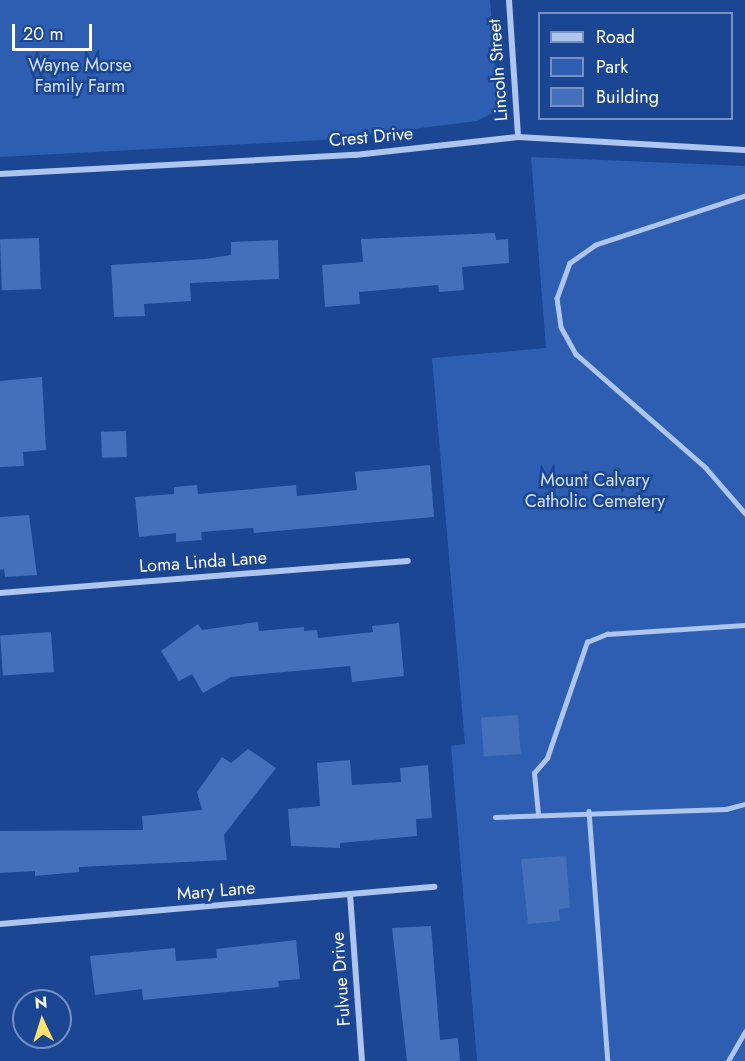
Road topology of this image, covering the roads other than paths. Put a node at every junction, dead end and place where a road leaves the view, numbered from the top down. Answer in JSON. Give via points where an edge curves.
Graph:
{"nodes":[{"id":1,"x":509,"y":0,"type":"edge"},
{"id":2,"x":518,"y":137,"type":"junction"},
{"id":3,"x":745,"y":150,"type":"edge"},
{"id":4,"x":0,"y":174,"type":"edge"},
{"id":5,"x":745,"y":196,"type":"edge"},
{"id":6,"x":745,"y":513,"type":"edge"},
{"id":7,"x":408,"y":561,"type":"dead end"},
{"id":8,"x":0,"y":593,"type":"edge"},
{"id":9,"x":745,"y":626,"type":"edge"},
{"id":10,"x":745,"y":804,"type":"edge"},
{"id":11,"x":589,"y":811,"type":"junction"},
{"id":12,"x":538,"y":814,"type":"junction"},
{"id":13,"x":495,"y":818,"type":"dead end"},
{"id":14,"x":434,"y":887,"type":"dead end"},
{"id":15,"x":351,"y":894,"type":"junction"},
{"id":16,"x":0,"y":924,"type":"edge"},
{"id":17,"x":745,"y":1032,"type":"edge"},
{"id":18,"x":362,"y":1061,"type":"edge"},
{"id":19,"x":608,"y":1061,"type":"edge"},
{"id":20,"x":728,"y":1061,"type":"edge"}],
"edges":[{"from":1,"to":2,"type":"street","name":"Lincoln Street"},
{"from":2,"to":3,"type":"street","name":"Crest Drive"},
{"from":2,"to":4,"type":"street","name":"Crest Drive","via":[[355,154]]},
{"from":5,"to":6,"type":"lane","via":[[596,245],[570,263],[557,298],[561,327],[576,354],[706,468]]},
{"from":7,"to":8,"type":"street","name":"Loma Linda Lane"},
{"from":9,"to":12,"type":"lane","via":[[607,634],[587,642],[546,758],[534,773]]},
{"from":10,"to":11,"type":"lane","via":[[726,809]]},
{"from":11,"to":12,"type":"lane"},
{"from":11,"to":19,"type":"lane"},
{"from":12,"to":13,"type":"lane"},
{"from":14,"to":15,"type":"street","name":"Mary Lane"},
{"from":15,"to":16,"type":"street","name":"Mary Lane"},
{"from":15,"to":18,"type":"street","name":"Fulvue Drive"},
{"from":17,"to":20,"type":"lane"}]}
